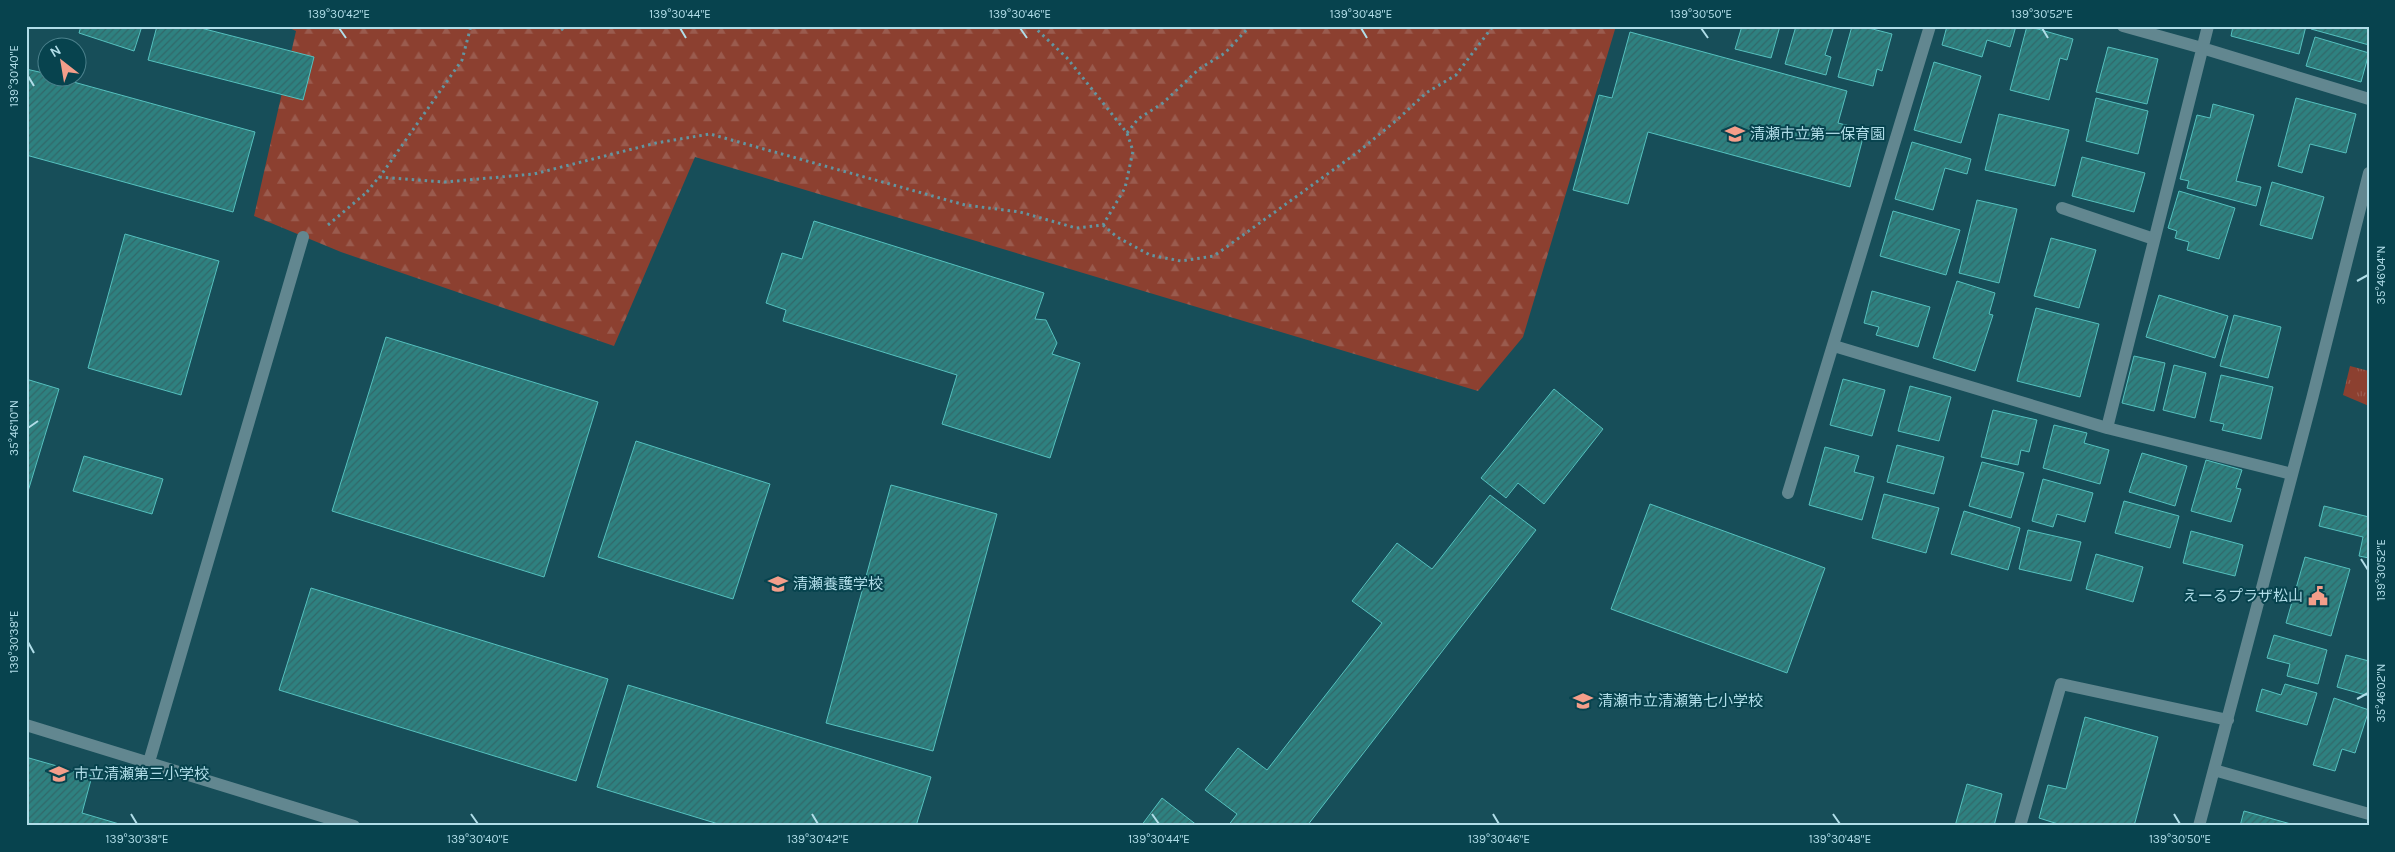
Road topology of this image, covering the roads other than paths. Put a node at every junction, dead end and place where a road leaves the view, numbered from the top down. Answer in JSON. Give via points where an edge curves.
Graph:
{"nodes":[{"id":1,"x":2124,"y":26,"type":"edge"},
{"id":2,"x":2208,"y":26,"type":"edge"},
{"id":3,"x":1928,"y":27,"type":"edge"},
{"id":4,"x":2202,"y":48,"type":"junction"},
{"id":5,"x":2369,"y":99,"type":"edge"},
{"id":6,"x":2369,"y":173,"type":"edge"},
{"id":7,"x":2062,"y":208,"type":"dead end"},
{"id":8,"x":303,"y":237,"type":"road end"},
{"id":9,"x":2154,"y":239,"type":"junction"},
{"id":10,"x":1834,"y":346,"type":"junction"},
{"id":11,"x":2107,"y":428,"type":"junction"},
{"id":12,"x":2292,"y":474,"type":"junction"},
{"id":13,"x":1788,"y":493,"type":"dead end"},
{"id":14,"x":2228,"y":720,"type":"junction"},
{"id":15,"x":26,"y":725,"type":"edge"},
{"id":16,"x":149,"y":762,"type":"junction"},
{"id":17,"x":2214,"y":770,"type":"junction"},
{"id":18,"x":2369,"y":814,"type":"edge"},
{"id":19,"x":354,"y":826,"type":"edge"},
{"id":20,"x":2020,"y":826,"type":"edge"},
{"id":21,"x":2199,"y":826,"type":"edge"}],
"edges":[{"from":1,"to":4,"type":"street"},
{"from":2,"to":4,"type":"street"},
{"from":3,"to":10,"type":"street"},
{"from":4,"to":5,"type":"street"},
{"from":4,"to":9,"type":"street"},
{"from":6,"to":12,"type":"street"},
{"from":7,"to":9,"type":"street"},
{"from":8,"to":16,"type":"street"},
{"from":9,"to":11,"type":"street"},
{"from":10,"to":11,"type":"street"},
{"from":10,"to":13,"type":"street"},
{"from":11,"to":12,"type":"street"},
{"from":12,"to":14,"type":"street"},
{"from":14,"to":17,"type":"street"},
{"from":14,"to":20,"type":"street","via":[[2061,684]]},
{"from":15,"to":16,"type":"street"},
{"from":16,"to":19,"type":"street"},
{"from":17,"to":18,"type":"street"},
{"from":17,"to":21,"type":"street"}]}
